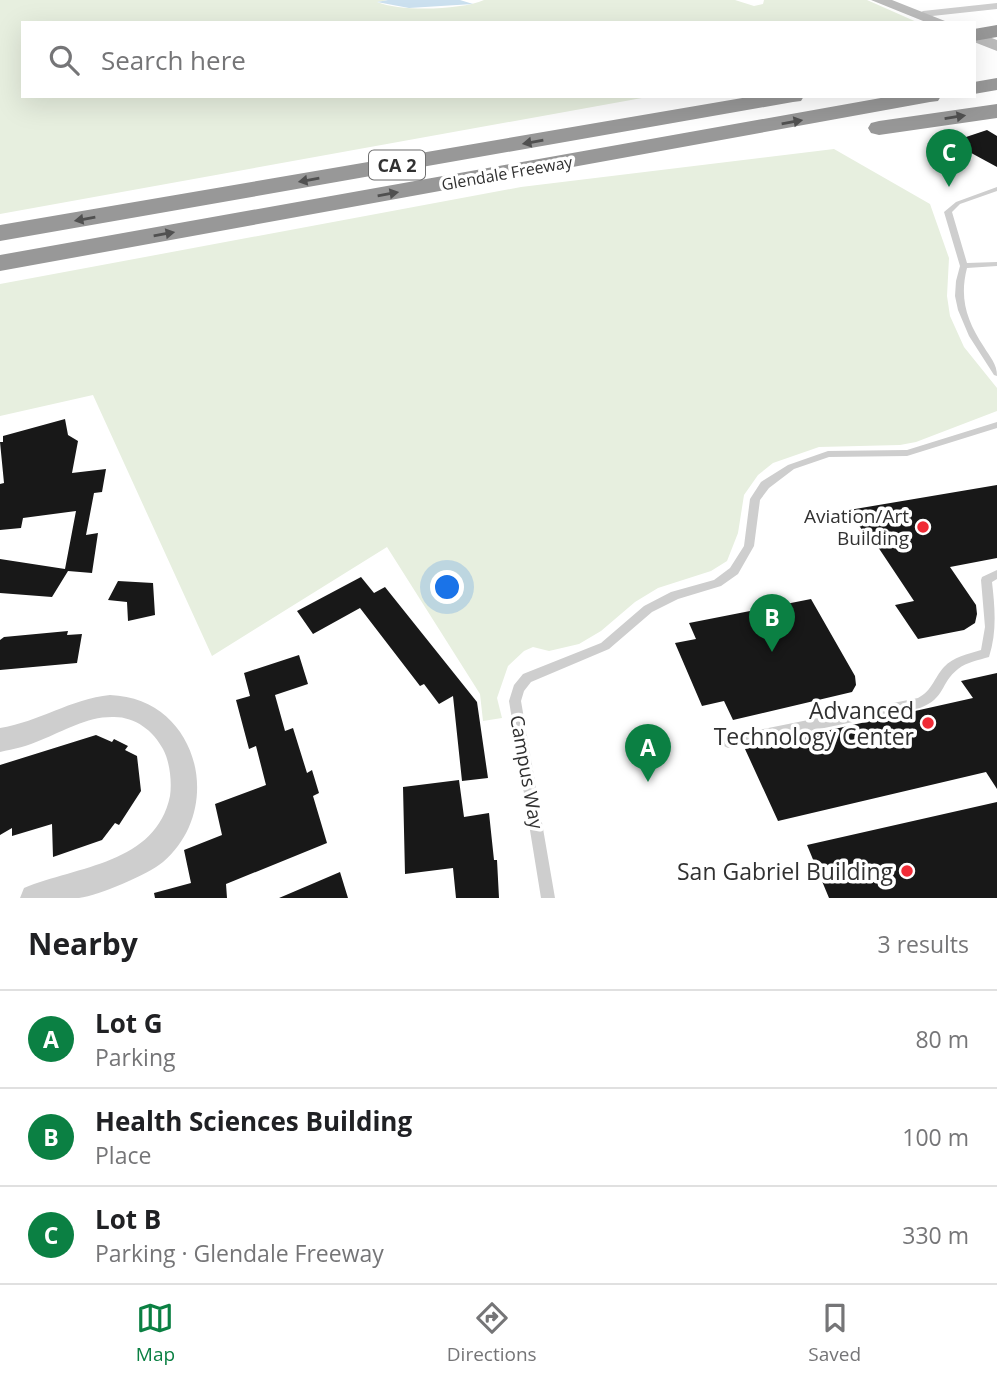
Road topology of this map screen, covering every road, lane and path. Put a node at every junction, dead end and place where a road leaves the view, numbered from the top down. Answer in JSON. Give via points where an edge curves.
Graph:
{"nodes":[{"id":1,"x":878,"y":0,"type":"edge"},
{"id":2,"x":900,"y":0,"type":"edge"},
{"id":3,"x":997,"y":6,"type":"edge"},
{"id":4,"x":923,"y":14,"type":"junction"},
{"id":5,"x":939,"y":21,"type":"edge"},
{"id":6,"x":997,"y":84,"type":"edge"},
{"id":7,"x":976,"y":88,"type":"edge"},
{"id":8,"x":692,"y":98,"type":"edge"},
{"id":9,"x":782,"y":98,"type":"edge"},
{"id":10,"x":919,"y":98,"type":"edge"},
{"id":11,"x":997,"y":111,"type":"edge"},
{"id":12,"x":586,"y":133,"type":"junction"},
{"id":13,"x":604,"y":156,"type":"junction"},
{"id":14,"x":997,"y":189,"type":"edge"},
{"id":15,"x":0,"y":233,"type":"edge"},
{"id":16,"x":0,"y":263,"type":"edge"},
{"id":17,"x":997,"y":264,"type":"edge"},
{"id":18,"x":964,"y":266,"type":"junction"},
{"id":19,"x":997,"y":373,"type":"edge"},
{"id":20,"x":997,"y":425,"type":"edge"},
{"id":21,"x":997,"y":574,"type":"edge"},
{"id":22,"x":0,"y":740,"type":"edge"},
{"id":23,"x":728,"y":742,"type":"dead end"},
{"id":24,"x":34,"y":898,"type":"edge"},
{"id":25,"x":548,"y":898,"type":"edge"}],
"edges":[{"from":1,"to":4,"type":"street"},
{"from":2,"to":4,"type":"street"},
{"from":3,"to":4,"type":"street"},
{"from":4,"to":5,"type":"street"},
{"from":6,"to":7,"type":"highway"},
{"from":8,"to":12,"type":"highway","via":[[628,113]]},
{"from":9,"to":12,"type":"highway","name":"Glendale Freeway","number":"CA 2"},
{"from":13,"to":10,"type":"highway","name":"Glendale Freeway","number":"CA 2","one_way":true},
{"from":13,"to":11,"type":"highway","one_way":true,"via":[[656,158]]},
{"from":12,"to":15,"type":"highway","name":"Glendale Freeway","number":"CA 2","one_way":true},
{"from":16,"to":13,"type":"highway","name":"Glendale Freeway","number":"CA 2","one_way":true},
{"from":14,"to":18,"type":"lane","via":[[953,205],[948,212]]},
{"from":17,"to":18,"type":"lane"},
{"from":18,"to":19,"type":"lane","via":[[961,310]]},
{"from":20,"to":25,"type":"lane","name":"Campus Way","via":[[906,453],[828,454],[792,467],[765,485],[755,499],[749,546],[734,571],[717,583],[656,604],[605,646],[527,678],[515,701]]},
{"from":21,"to":23,"type":"lane","via":[[986,580],[989,646],[985,653],[950,668],[932,698]]},
{"from":22,"to":24,"type":"street","via":[[28,734],[97,706],[123,706],[145,714],[165,729],[183,762],[183,790],[173,827],[153,852],[125,867]]}]}
